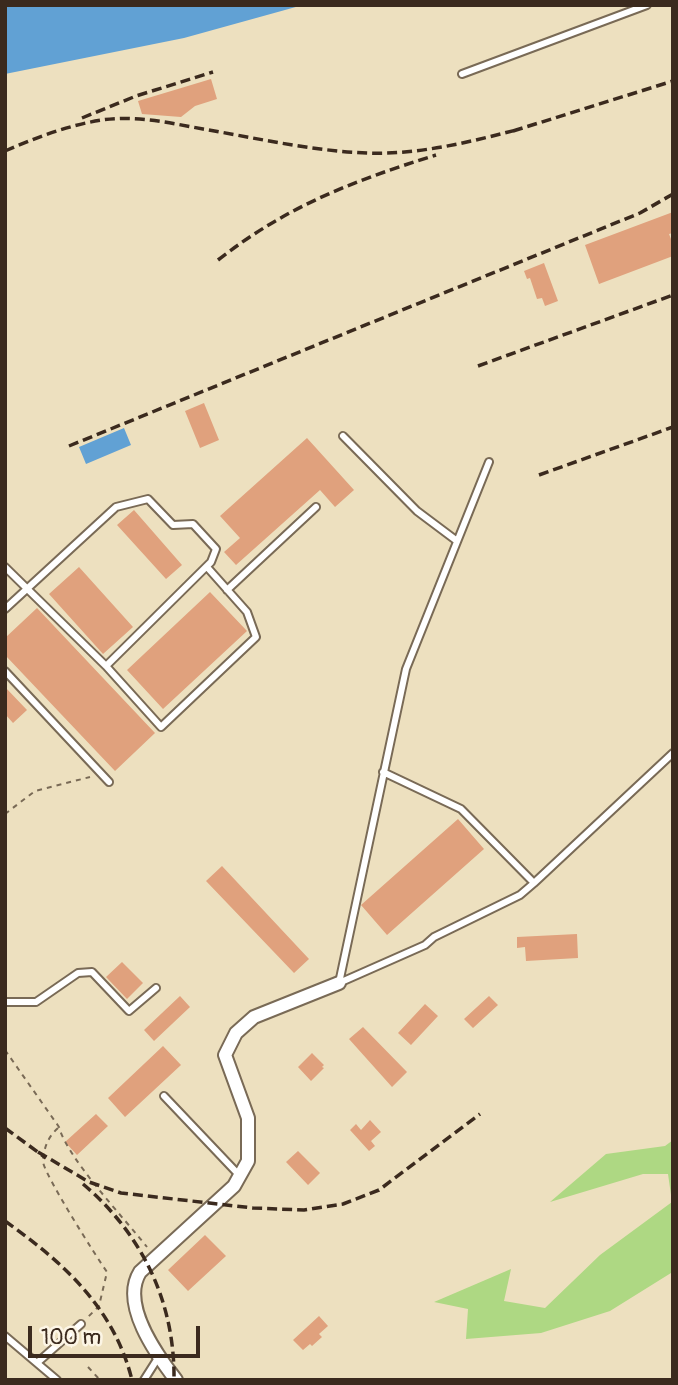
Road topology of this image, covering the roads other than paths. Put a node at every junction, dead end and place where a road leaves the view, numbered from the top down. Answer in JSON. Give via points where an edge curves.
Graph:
{"nodes":[{"id":1,"x":647,"y":5,"type":"edge"},
{"id":2,"x":462,"y":74,"type":"dead end"},
{"id":3,"x":344,"y":436,"type":"dead end"},
{"id":4,"x":489,"y":462,"type":"dead end"},
{"id":5,"x":316,"y":507,"type":"dead end"},
{"id":6,"x":457,"y":541,"type":"junction"},
{"id":7,"x":5,"y":567,"type":"edge"},
{"id":8,"x":206,"y":567,"type":"junction"},
{"id":9,"x":27,"y":589,"type":"junction"},
{"id":10,"x":227,"y":590,"type":"junction"},
{"id":11,"x":5,"y":608,"type":"edge"},
{"id":12,"x":106,"y":666,"type":"junction"},
{"id":13,"x":5,"y":671,"type":"edge"},
{"id":14,"x":673,"y":753,"type":"edge"},
{"id":15,"x":383,"y":772,"type":"junction"},
{"id":16,"x":109,"y":782,"type":"dead end"},
{"id":17,"x":534,"y":883,"type":"junction"},
{"id":18,"x":339,"y":984,"type":"junction"},
{"id":19,"x":156,"y":988,"type":"dead end"},
{"id":20,"x":5,"y":1002,"type":"edge"},
{"id":21,"x":164,"y":1096,"type":"dead end"},
{"id":22,"x":240,"y":1176,"type":"junction"},
{"id":23,"x":81,"y":1324,"type":"road end"},
{"id":24,"x":5,"y":1336,"type":"edge"},
{"id":25,"x":158,"y":1358,"type":"junction"},
{"id":26,"x":38,"y":1362,"type":"junction"},
{"id":27,"x":57,"y":1380,"type":"edge"},
{"id":28,"x":144,"y":1380,"type":"edge"},
{"id":29,"x":176,"y":1380,"type":"edge"}],
"edges":[{"from":1,"to":2,"type":"lane"},
{"from":3,"to":6,"type":"lane","via":[[417,511]]},
{"from":4,"to":6,"type":"lane"},
{"from":5,"to":10,"type":"lane"},
{"from":6,"to":15,"type":"lane","via":[[406,669]]},
{"from":7,"to":9,"type":"lane"},
{"from":8,"to":9,"type":"lane","via":[[216,549],[193,524],[173,525],[148,499],[116,507]]},
{"from":8,"to":10,"type":"lane"},
{"from":8,"to":12,"type":"lane"},
{"from":9,"to":11,"type":"lane"},
{"from":9,"to":12,"type":"lane"},
{"from":10,"to":12,"type":"lane","via":[[247,612],[256,637],[161,727]]},
{"from":13,"to":16,"type":"lane"},
{"from":14,"to":17,"type":"lane"},
{"from":15,"to":17,"type":"lane","via":[[461,809]]},
{"from":15,"to":18,"type":"lane"},
{"from":17,"to":18,"type":"lane","via":[[520,895],[425,945]]},
{"from":18,"to":22,"type":"street","via":[[254,1017],[236,1033],[225,1055],[248,1118],[248,1161]]},
{"from":19,"to":20,"type":"lane","via":[[129,1011],[92,971],[78,973],[36,1002]]},
{"from":21,"to":22,"type":"lane"},
{"from":22,"to":25,"type":"street","via":[[140,1272],[133,1286],[141,1323]]},
{"from":23,"to":26,"type":"lane"},
{"from":24,"to":26,"type":"lane"},
{"from":25,"to":28,"type":"lane"},
{"from":25,"to":29,"type":"street"},
{"from":26,"to":27,"type":"lane"}]}
